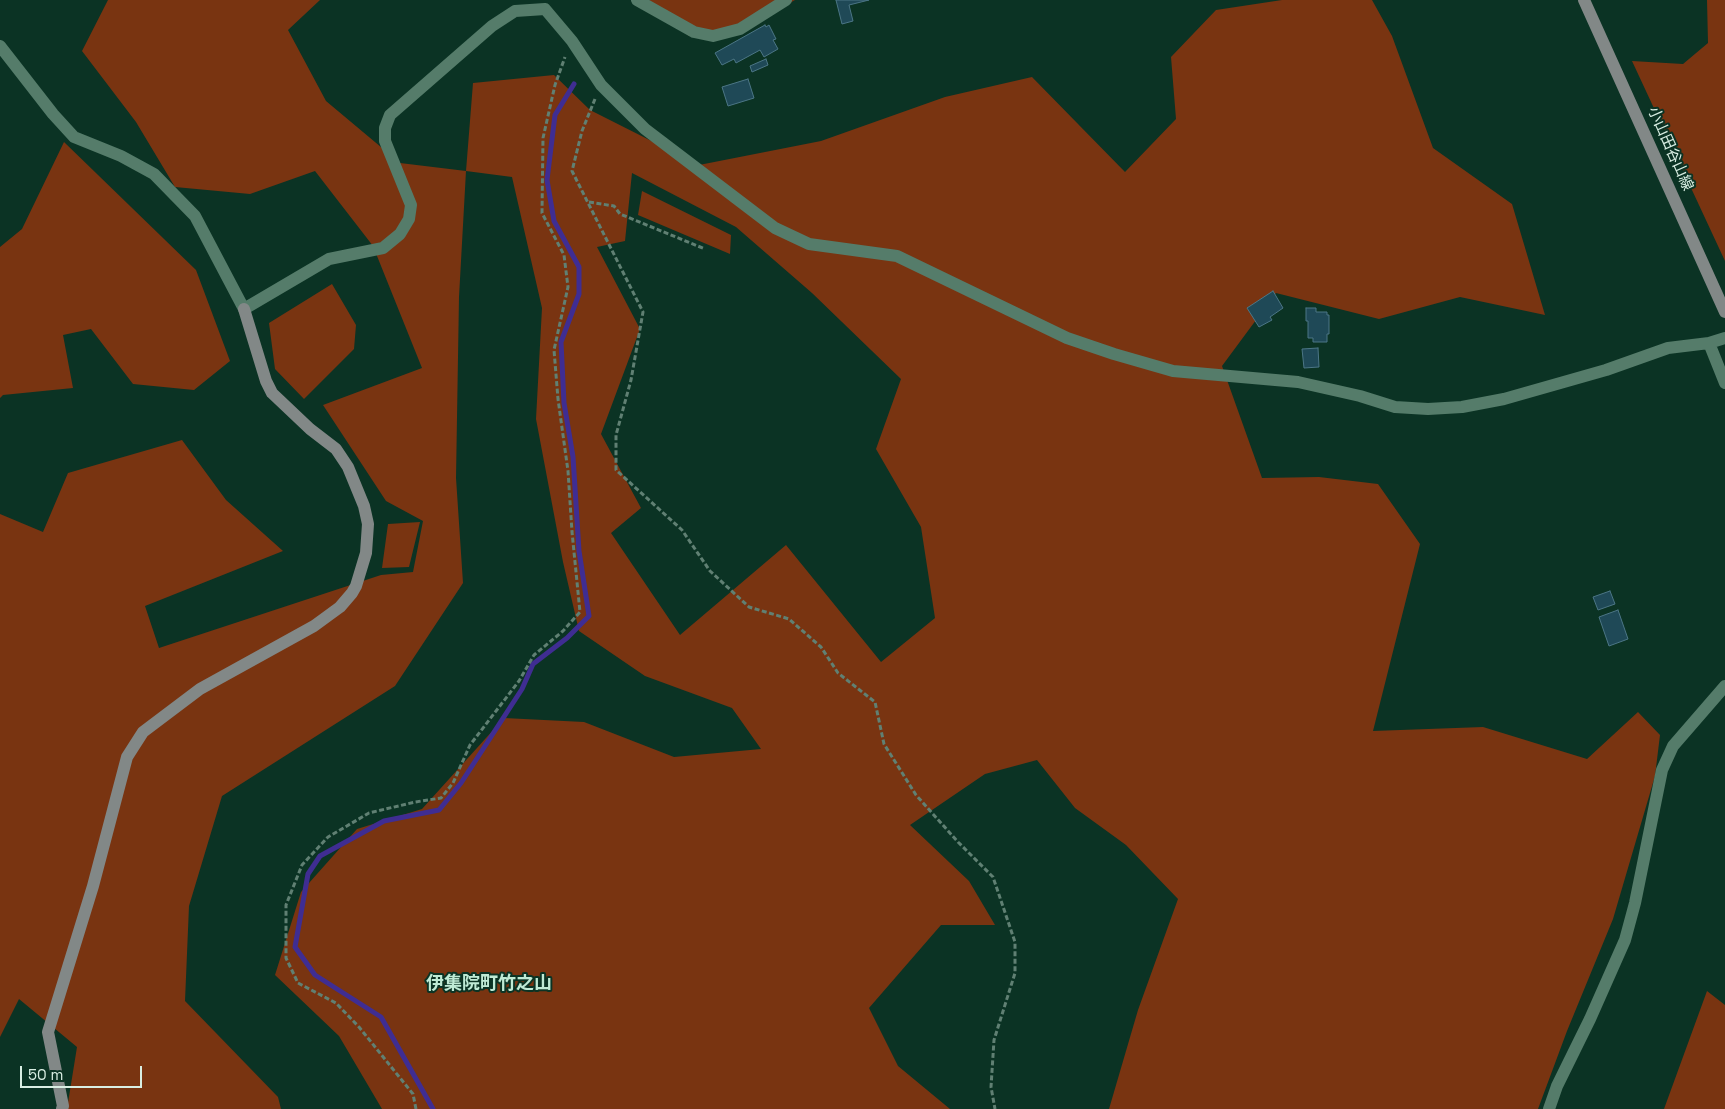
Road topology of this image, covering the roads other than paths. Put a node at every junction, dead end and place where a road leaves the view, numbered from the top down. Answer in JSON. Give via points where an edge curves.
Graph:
{"nodes":[{"id":1,"x":637,"y":0,"type":"edge"},
{"id":2,"x":786,"y":0,"type":"edge"},
{"id":3,"x":1584,"y":0,"type":"edge"},
{"id":4,"x":547,"y":4,"type":"edge"},
{"id":5,"x":514,"y":5,"type":"edge"},
{"id":6,"x":0,"y":46,"type":"edge"},
{"id":7,"x":244,"y":309,"type":"junction"},
{"id":8,"x":1725,"y":312,"type":"edge"},
{"id":9,"x":1725,"y":338,"type":"edge"},
{"id":10,"x":1709,"y":343,"type":"junction"},
{"id":11,"x":1725,"y":383,"type":"edge"},
{"id":12,"x":1725,"y":686,"type":"edge"},
{"id":13,"x":63,"y":1108,"type":"edge"},
{"id":14,"x":1549,"y":1109,"type":"edge"}],
"edges":[{"from":1,"to":2,"type":"street","via":[[694,32],[713,36],[740,29]]},
{"from":3,"to":8,"type":"street","name":"小山田谷山線"},
{"from":4,"to":5,"type":"street"},
{"from":4,"to":10,"type":"street","via":[[601,84],[645,129],[775,228],[809,244],[897,256],[1067,338],[1114,354],[1173,371],[1298,382],[1395,407],[1428,409],[1504,399],[1606,370],[1668,348]]},
{"from":5,"to":7,"type":"street","via":[[390,115],[385,141],[411,205],[409,219],[400,234],[383,248],[329,259]]},
{"from":6,"to":7,"type":"street","via":[[74,137],[154,174],[195,216]]},
{"from":7,"to":13,"type":"street","via":[[272,393],[336,449],[348,467],[368,524],[366,553],[359,580],[340,607],[314,626],[200,689],[143,732],[127,756],[93,886],[48,1032]]},
{"from":9,"to":10,"type":"street"},
{"from":10,"to":11,"type":"street"},
{"from":12,"to":14,"type":"street","via":[[1672,746],[1662,770],[1625,940]]}]}
